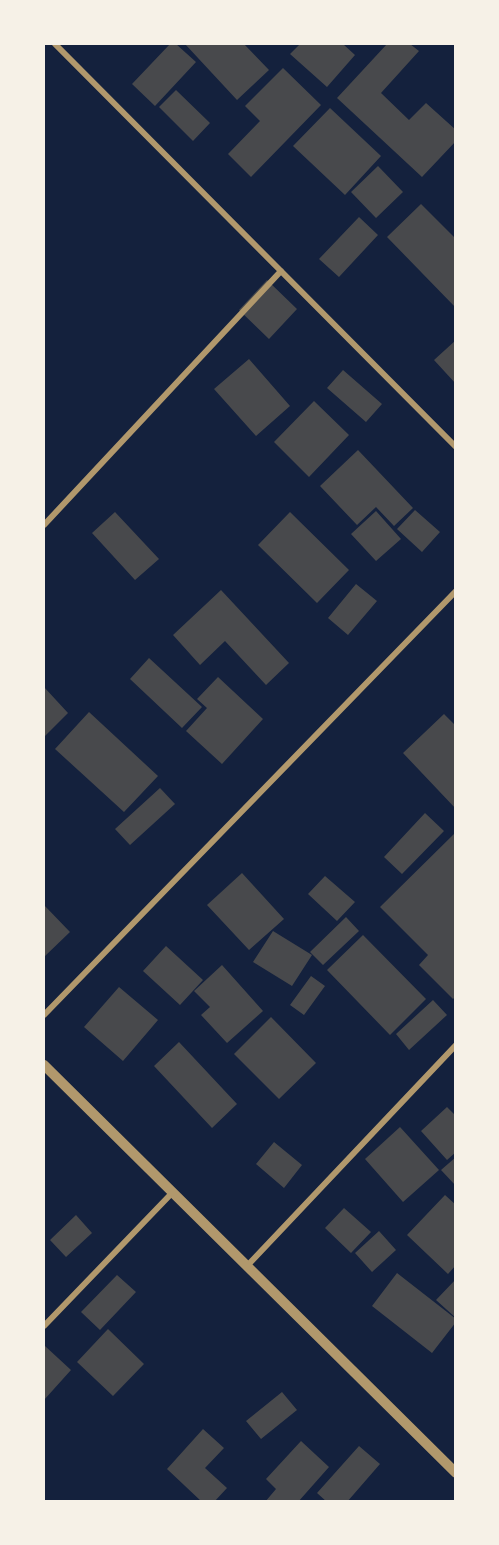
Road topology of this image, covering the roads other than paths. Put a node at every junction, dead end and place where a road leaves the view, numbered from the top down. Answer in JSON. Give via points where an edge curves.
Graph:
{"nodes":[{"id":1,"x":55,"y":44,"type":"edge"},
{"id":2,"x":281,"y":271,"type":"junction"},
{"id":3,"x":456,"y":447,"type":"edge"},
{"id":4,"x":44,"y":522,"type":"edge"},
{"id":5,"x":456,"y":591,"type":"edge"},
{"id":6,"x":44,"y":1015,"type":"edge"},
{"id":7,"x":456,"y":1045,"type":"edge"},
{"id":8,"x":44,"y":1065,"type":"edge"},
{"id":9,"x":172,"y":1193,"type":"junction"},
{"id":10,"x":247,"y":1266,"type":"junction"},
{"id":11,"x":44,"y":1326,"type":"edge"},
{"id":12,"x":456,"y":1473,"type":"edge"}],
"edges":[{"from":1,"to":2,"type":"street"},
{"from":2,"to":3,"type":"street"},
{"from":2,"to":4,"type":"street"},
{"from":5,"to":6,"type":"street"},
{"from":7,"to":10,"type":"street"},
{"from":8,"to":9,"type":"street"},
{"from":9,"to":10,"type":"street"},
{"from":9,"to":11,"type":"street"},
{"from":10,"to":12,"type":"street"}]}
